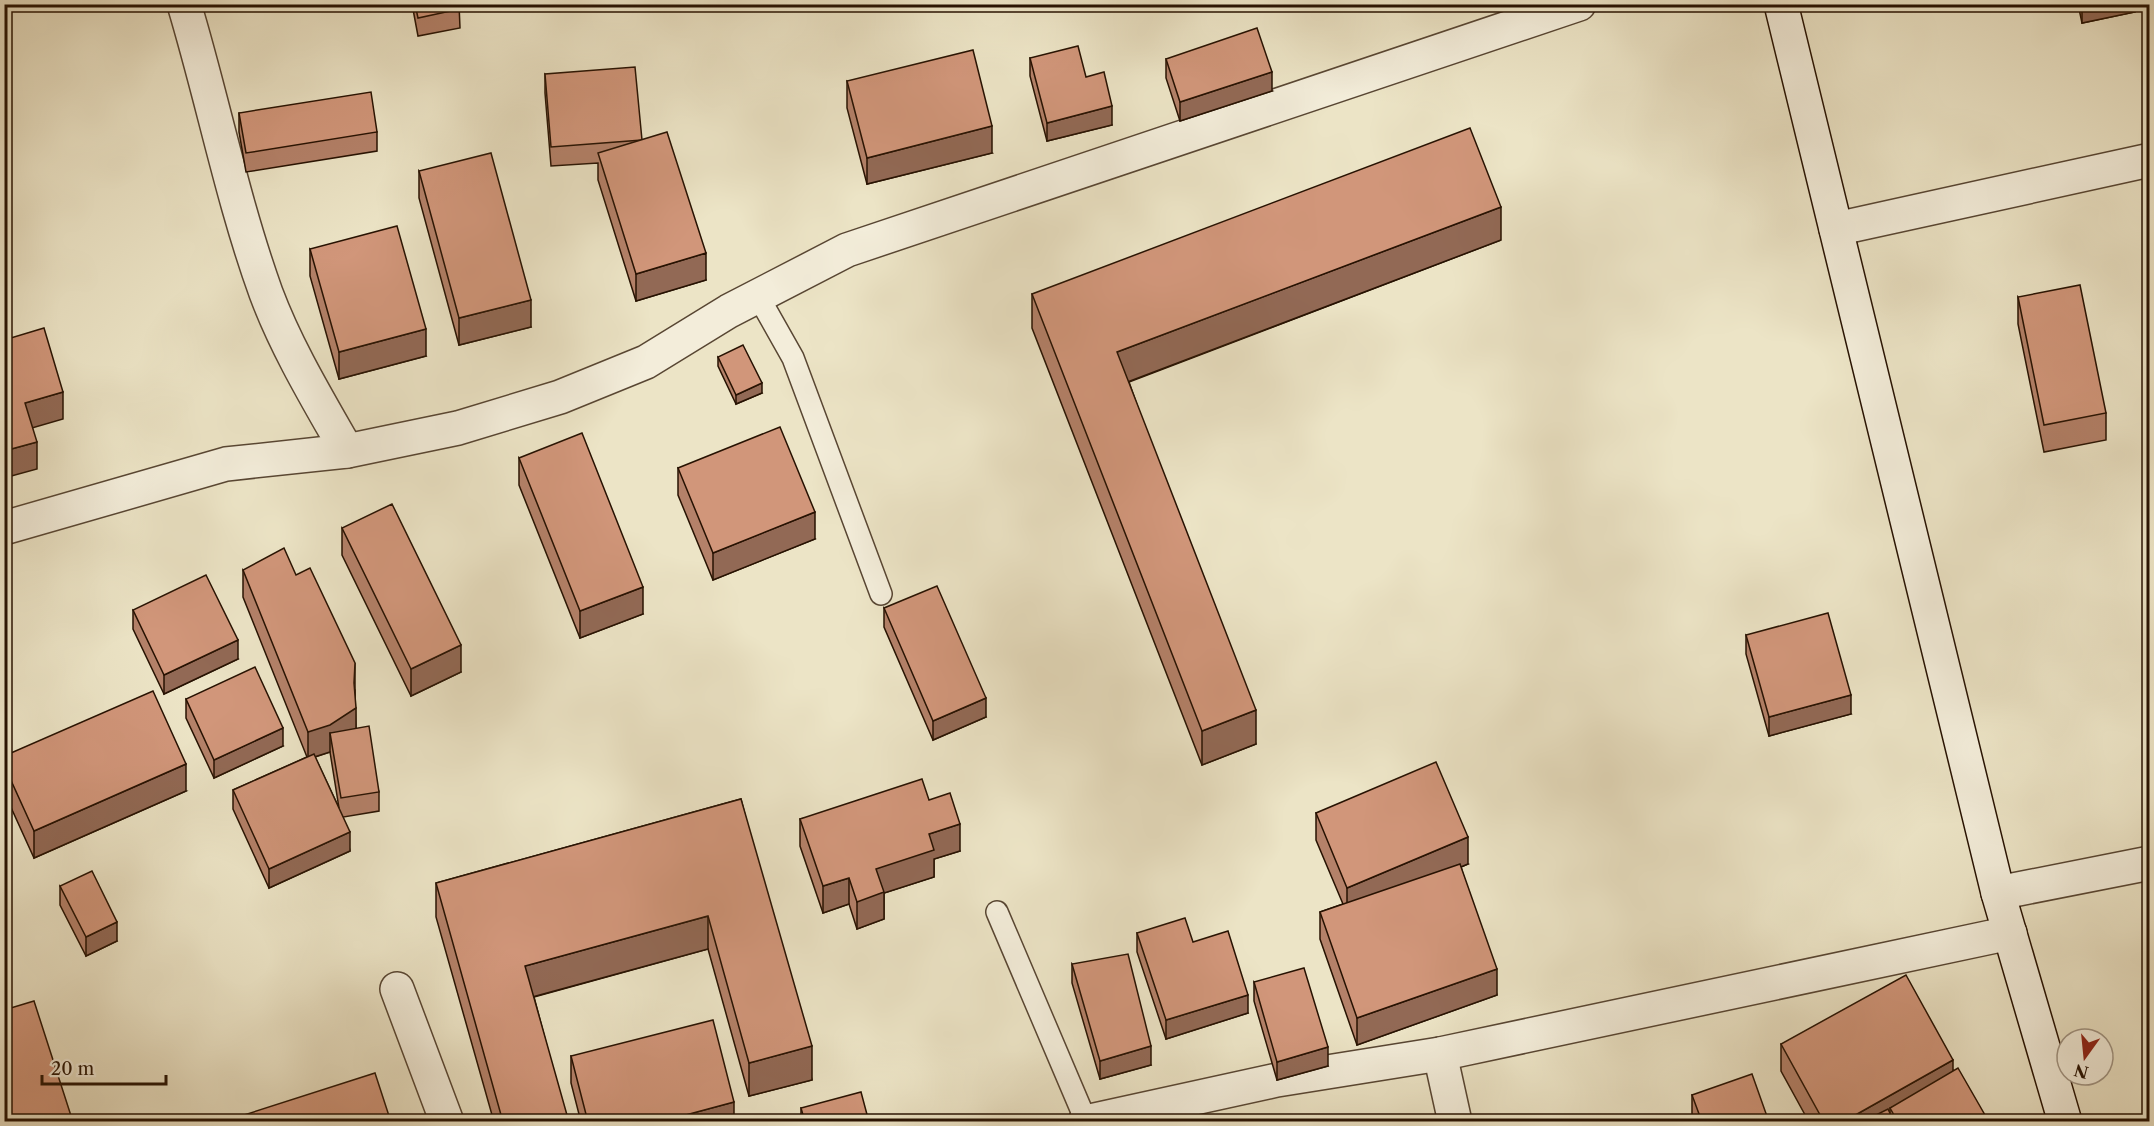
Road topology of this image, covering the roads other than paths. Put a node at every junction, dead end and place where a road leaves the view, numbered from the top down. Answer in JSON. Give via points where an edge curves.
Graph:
{"nodes":[{"id":1,"x":184,"y":4,"type":"edge"},
{"id":2,"x":1579,"y":4,"type":"edge"},
{"id":3,"x":1781,"y":4,"type":"edge"},
{"id":4,"x":2150,"y":160,"type":"edge"},
{"id":5,"x":1836,"y":229,"type":"junction"},
{"id":6,"x":758,"y":296,"type":"junction"},
{"id":7,"x":347,"y":451,"type":"junction"},
{"id":8,"x":4,"y":528,"type":"edge"},
{"id":9,"x":881,"y":594,"type":"dead end"},
{"id":10,"x":2150,"y":862,"type":"edge"},
{"id":11,"x":1998,"y":893,"type":"junction"},
{"id":12,"x":997,"y":912,"type":"dead end"},
{"id":13,"x":2010,"y":933,"type":"junction"},
{"id":14,"x":397,"y":989,"type":"dead end"},
{"id":15,"x":1440,"y":1054,"type":"junction"},
{"id":16,"x":1086,"y":1121,"type":"edge"},
{"id":17,"x":447,"y":1122,"type":"edge"},
{"id":18,"x":1455,"y":1122,"type":"edge"},
{"id":19,"x":2065,"y":1122,"type":"edge"}],
"edges":[{"from":1,"to":7,"type":"street","via":[[237,205],[267,294],[293,357]]},
{"from":2,"to":6,"type":"street","via":[[847,250]]},
{"from":3,"to":5,"type":"street"},
{"from":4,"to":5,"type":"street"},
{"from":5,"to":11,"type":"street"},
{"from":6,"to":7,"type":"street","via":[[646,362],[560,397],[458,428]]},
{"from":6,"to":9,"type":"lane","via":[[793,358]]},
{"from":7,"to":8,"type":"street","via":[[225,464]]},
{"from":10,"to":11,"type":"street"},
{"from":11,"to":13,"type":"street"},
{"from":12,"to":16,"type":"lane"},
{"from":13,"to":15,"type":"street"},
{"from":13,"to":19,"type":"street"},
{"from":14,"to":17,"type":"street"},
{"from":15,"to":16,"type":"street","via":[[1277,1080]]},
{"from":15,"to":18,"type":"street"}]}
